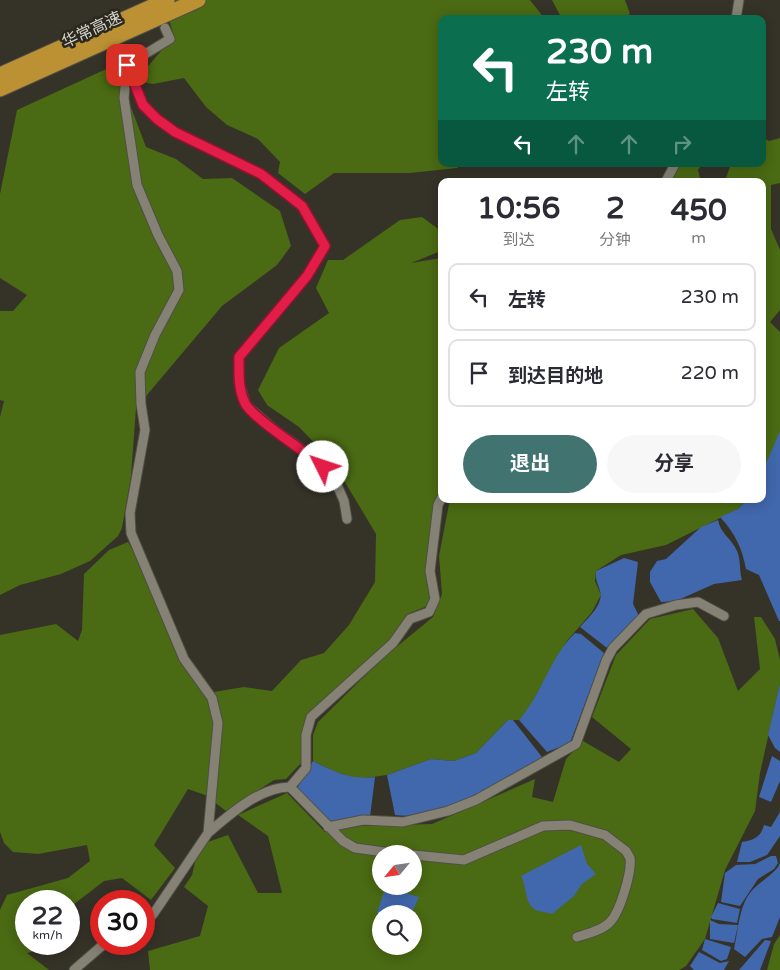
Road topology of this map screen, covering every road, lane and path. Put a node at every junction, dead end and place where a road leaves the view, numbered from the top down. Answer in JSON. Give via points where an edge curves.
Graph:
{"nodes":[{"id":1,"x":167,"y":0,"type":"edge"},
{"id":2,"x":198,"y":0,"type":"edge"},
{"id":3,"x":739,"y":0,"type":"edge"},
{"id":4,"x":737,"y":15,"type":"edge"},
{"id":5,"x":165,"y":28,"type":"dead end"},
{"id":6,"x":127,"y":65,"type":"junction"},
{"id":7,"x":0,"y":75,"type":"edge"},
{"id":8,"x":0,"y":89,"type":"edge"},
{"id":9,"x":439,"y":503,"type":"edge"},
{"id":10,"x":347,"y":519,"type":"dead end"},
{"id":11,"x":724,"y":616,"type":"dead end"},
{"id":12,"x":290,"y":788,"type":"junction"},
{"id":13,"x":328,"y":827,"type":"junction"},
{"id":14,"x":208,"y":833,"type":"junction"},
{"id":15,"x":372,"y":850,"type":"edge"},
{"id":16,"x":422,"y":857,"type":"edge"},
{"id":17,"x":155,"y":912,"type":"edge"},
{"id":18,"x":577,"y":937,"type":"dead end"},
{"id":19,"x":91,"y":955,"type":"edge"},
{"id":20,"x":74,"y":970,"type":"edge"}],
"edges":[{"from":1,"to":7,"type":"highway","name":"华常高速"},
{"from":2,"to":8,"type":"highway","name":"华常高速"},
{"from":3,"to":4,"type":"street"},
{"from":5,"to":6,"type":"street","via":[[170,39]]},
{"from":6,"to":10,"type":"street","via":[[143,105],[157,119],[175,132],[261,174],[302,206],[325,246],[307,276],[239,357],[239,382],[246,405],[334,478],[344,501]]},
{"from":6,"to":14,"type":"street","via":[[125,119],[137,185],[158,236],[177,270],[179,290],[140,372],[145,430],[130,513],[131,533],[184,659],[212,698],[218,723]]},
{"from":9,"to":12,"type":"street","via":[[430,571],[435,598],[428,612],[410,619],[393,644],[312,717],[306,735],[306,768]]},
{"from":11,"to":13,"type":"street","via":[[698,602],[646,614],[610,654],[576,744],[476,800],[403,822],[363,820]]},
{"from":12,"to":13,"type":"street"},
{"from":12,"to":14,"type":"street","via":[[279,787],[258,796]]},
{"from":13,"to":15,"type":"street","via":[[355,848]]},
{"from":14,"to":17,"type":"street"},
{"from":16,"to":18,"type":"street","via":[[464,860],[543,826],[570,825],[605,836],[626,851],[630,858],[626,884],[617,913],[609,924]]},
{"from":19,"to":20,"type":"street"}]}
